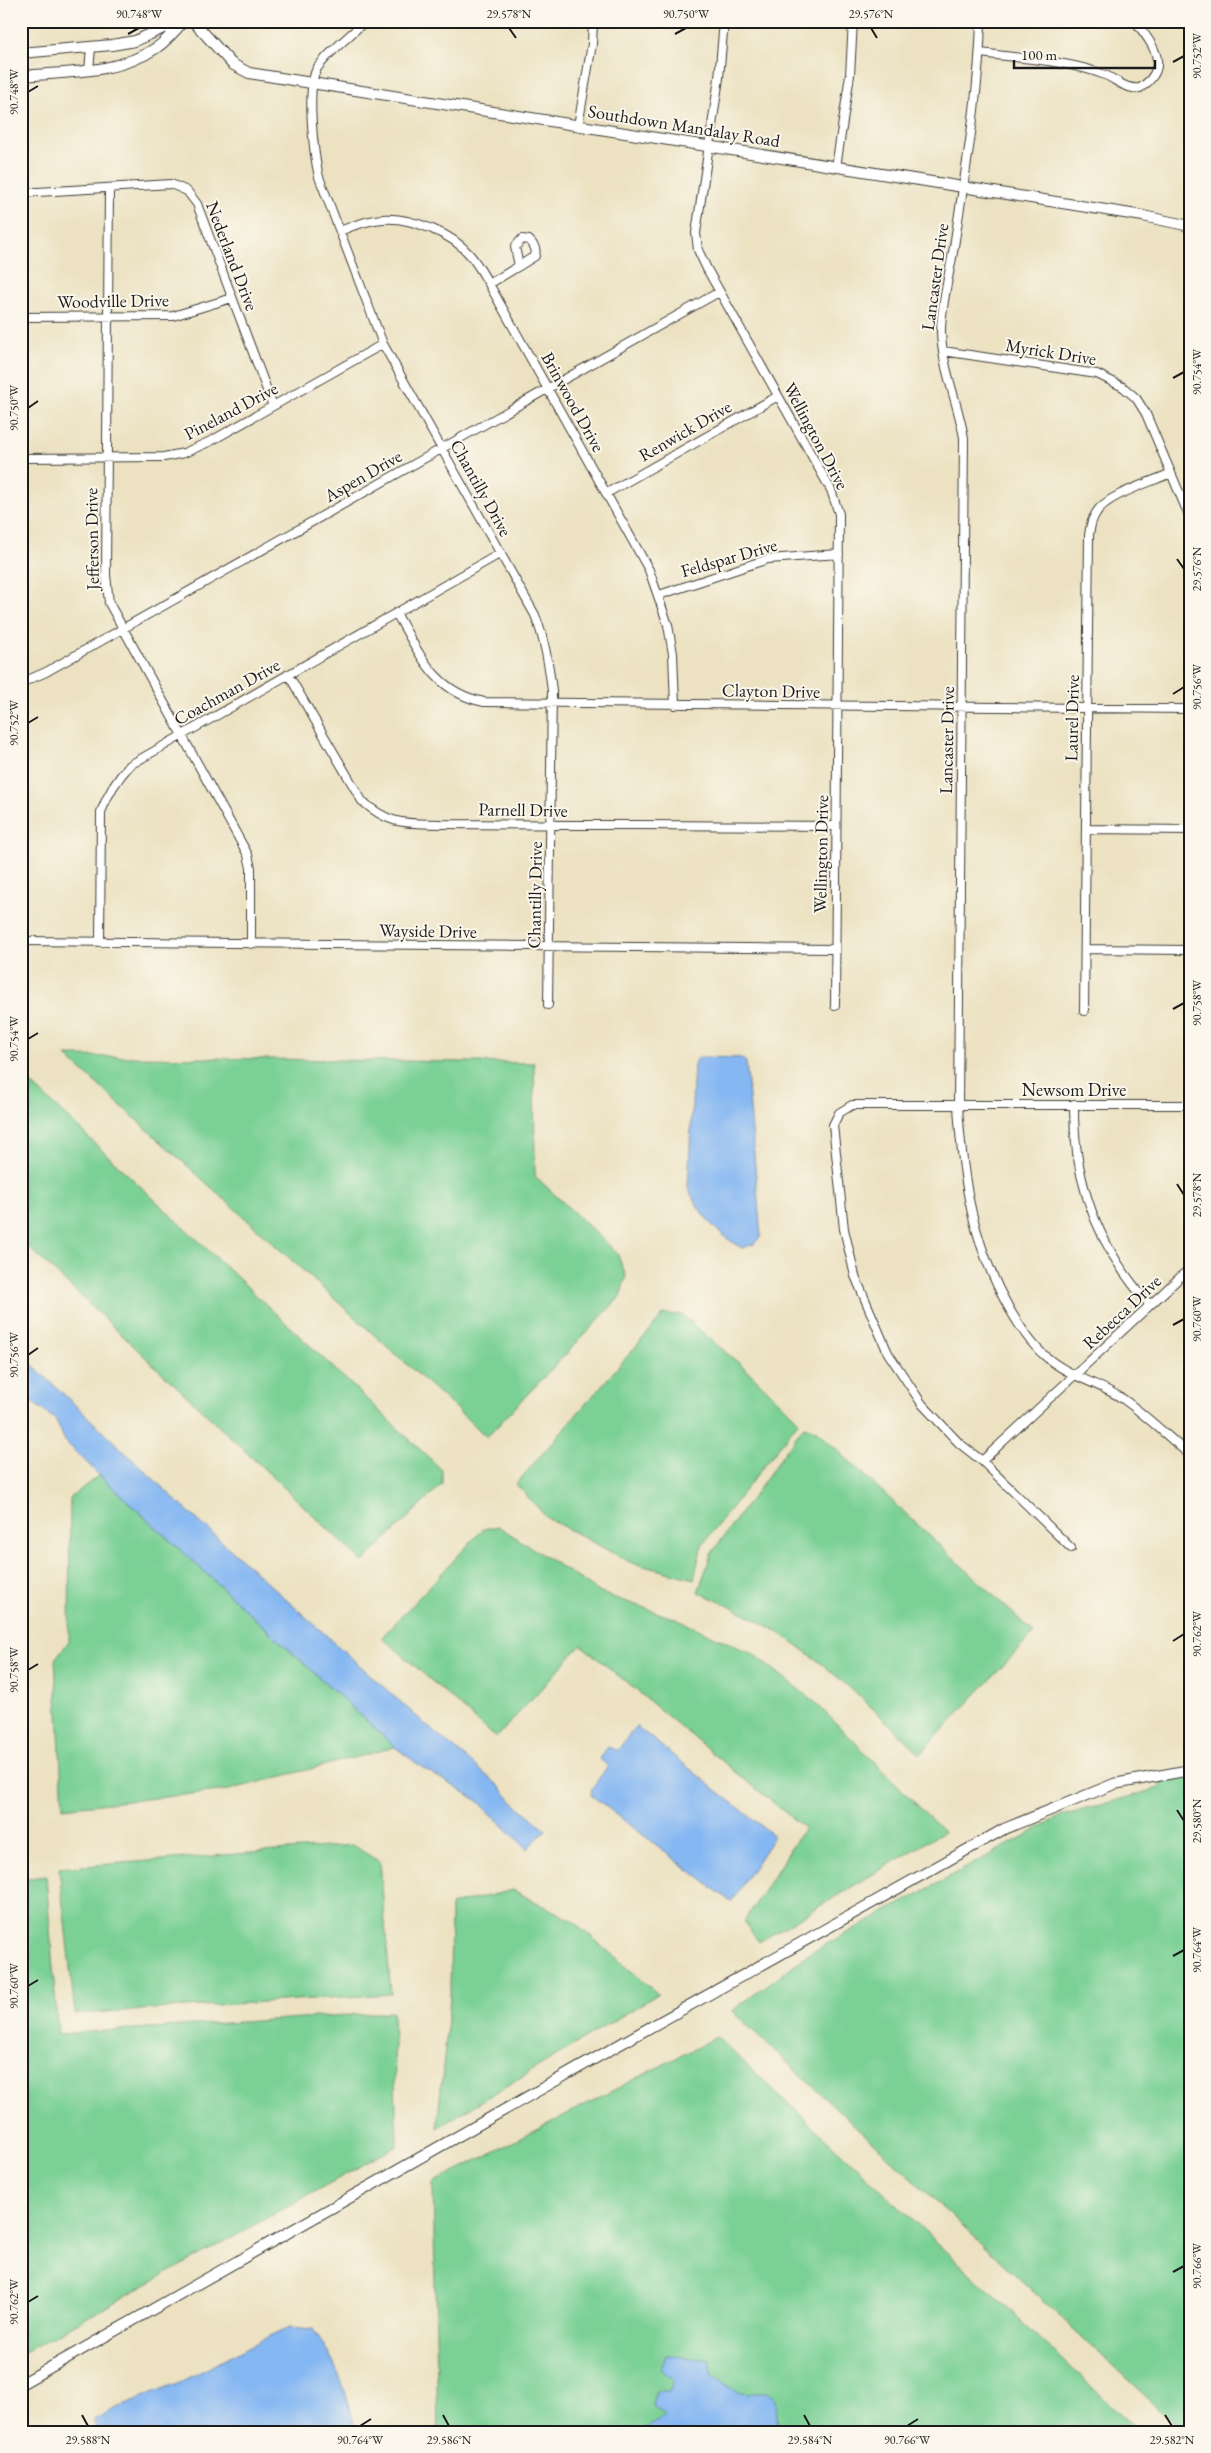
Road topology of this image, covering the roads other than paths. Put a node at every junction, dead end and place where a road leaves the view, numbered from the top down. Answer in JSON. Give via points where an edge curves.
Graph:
{"nodes":[{"id":1,"x":178,"y":21,"type":"edge"},
{"id":2,"x":184,"y":21,"type":"edge"},
{"id":3,"x":193,"y":21,"type":"edge"},
{"id":4,"x":365,"y":21,"type":"edge"},
{"id":5,"x":594,"y":21,"type":"edge"},
{"id":6,"x":724,"y":21,"type":"edge"},
{"id":7,"x":853,"y":21,"type":"edge"},
{"id":8,"x":982,"y":21,"type":"edge"},
{"id":9,"x":1135,"y":21,"type":"edge"},
{"id":10,"x":91,"y":47,"type":"junction"},
{"id":11,"x":21,"y":52,"type":"edge"},
{"id":12,"x":980,"y":52,"type":"junction"},
{"id":13,"x":89,"y":71,"type":"junction"},
{"id":14,"x":21,"y":76,"type":"edge"},
{"id":15,"x":313,"y":82,"type":"junction"},
{"id":16,"x":578,"y":126,"type":"junction"},
{"id":17,"x":709,"y":147,"type":"junction"},
{"id":18,"x":836,"y":167,"type":"junction"},
{"id":19,"x":963,"y":187,"type":"junction"},
{"id":20,"x":109,"y":188,"type":"junction"},
{"id":21,"x":21,"y":193,"type":"edge"},
{"id":22,"x":1190,"y":226,"type":"edge"},
{"id":23,"x":340,"y":231,"type":"junction"},
{"id":24,"x":519,"y":266,"type":"dead end"},
{"id":25,"x":489,"y":284,"type":"junction"},
{"id":26,"x":719,"y":292,"type":"junction"},
{"id":27,"x":232,"y":298,"type":"junction"},
{"id":28,"x":21,"y":317,"type":"edge"},
{"id":29,"x":108,"y":318,"type":"junction"},
{"id":30,"x":383,"y":344,"type":"junction"},
{"id":31,"x":943,"y":351,"type":"junction"},
{"id":32,"x":548,"y":389,"type":"junction"},
{"id":33,"x":778,"y":396,"type":"junction"},
{"id":34,"x":273,"y":406,"type":"junction"},
{"id":35,"x":442,"y":449,"type":"junction"},
{"id":36,"x":21,"y":458,"type":"edge"},
{"id":37,"x":107,"y":458,"type":"junction"},
{"id":38,"x":1171,"y":473,"type":"junction"},
{"id":39,"x":607,"y":493,"type":"junction"},
{"id":40,"x":1190,"y":518,"type":"edge"},
{"id":41,"x":501,"y":554,"type":"junction"},
{"id":42,"x":839,"y":554,"type":"junction"},
{"id":43,"x":659,"y":595,"type":"junction"},
{"id":44,"x":396,"y":613,"type":"junction"},
{"id":45,"x":122,"y":630,"type":"junction"},
{"id":46,"x":288,"y":674,"type":"junction"},
{"id":47,"x":21,"y":683,"type":"edge"},
{"id":48,"x":552,"y":704,"type":"junction"},
{"id":49,"x":675,"y":705,"type":"junction"},
{"id":50,"x":838,"y":707,"type":"junction"},
{"id":51,"x":962,"y":708,"type":"junction"},
{"id":52,"x":1087,"y":708,"type":"junction"},
{"id":53,"x":1190,"y":709,"type":"edge"},
{"id":54,"x":181,"y":734,"type":"junction"},
{"id":55,"x":551,"y":825,"type":"junction"},
{"id":56,"x":836,"y":826,"type":"junction"},
{"id":57,"x":1086,"y":829,"type":"junction"},
{"id":58,"x":1190,"y":830,"type":"edge"},
{"id":59,"x":21,"y":941,"type":"edge"},
{"id":60,"x":100,"y":942,"type":"junction"},
{"id":61,"x":251,"y":944,"type":"junction"},
{"id":62,"x":550,"y":947,"type":"junction"},
{"id":63,"x":835,"y":949,"type":"junction"},
{"id":64,"x":1085,"y":949,"type":"junction"},
{"id":65,"x":1190,"y":950,"type":"edge"},
{"id":66,"x":548,"y":1006,"type":"dead end"},
{"id":67,"x":835,"y":1006,"type":"dead end"},
{"id":68,"x":1084,"y":1011,"type":"dead end"},
{"id":69,"x":1074,"y":1104,"type":"junction"},
{"id":70,"x":1190,"y":1105,"type":"edge"},
{"id":71,"x":958,"y":1107,"type":"junction"},
{"id":72,"x":1190,"y":1268,"type":"edge"},
{"id":73,"x":1150,"y":1305,"type":"junction"},
{"id":74,"x":1075,"y":1377,"type":"junction"},
{"id":75,"x":1190,"y":1455,"type":"edge"},
{"id":76,"x":982,"y":1461,"type":"junction"},
{"id":77,"x":1071,"y":1548,"type":"dead end"},
{"id":78,"x":1190,"y":1770,"type":"edge"},
{"id":79,"x":21,"y":2384,"type":"edge"}],
"edges":[{"from":1,"to":10,"type":"street","via":[[135,41]]},
{"from":2,"to":13,"type":"street","via":[[157,48],[125,63]]},
{"from":3,"to":15,"type":"street","name":"Southdown Mandalay Road","via":[[232,64],[249,73]]},
{"from":4,"to":15,"type":"street","name":"Chantilly Drive","via":[[317,68]]},
{"from":5,"to":16,"type":"street"},
{"from":6,"to":17,"type":"street","name":"Wellington Drive"},
{"from":7,"to":18,"type":"street","via":[[850,75]]},
{"from":8,"to":12,"type":"street","name":"Lancaster Drive"},
{"from":9,"to":12,"type":"street","via":[[1156,50],[1158,63],[1151,81],[1140,88],[1125,86],[1085,69]]},
{"from":10,"to":11,"type":"street"},
{"from":10,"to":13,"type":"street"},
{"from":12,"to":19,"type":"street","name":"Lancaster Drive"},
{"from":13,"to":14,"type":"street"},
{"from":15,"to":16,"type":"street","name":"Southdown Mandalay Road"},
{"from":15,"to":23,"type":"street","name":"Chantilly Drive","via":[[313,152]]},
{"from":16,"to":17,"type":"street","name":"Southdown Mandalay Road"},
{"from":17,"to":18,"type":"street","name":"Southdown Mandalay Road"},
{"from":17,"to":26,"type":"street","name":"Wellington Drive","via":[[696,240]]},
{"from":18,"to":19,"type":"street","name":"Southdown Mandalay Road"},
{"from":19,"to":22,"type":"street","name":"Southdown Mandalay Road"},
{"from":19,"to":31,"type":"street","name":"Lancaster Drive","via":[[941,329]]},
{"from":20,"to":21,"type":"street","name":"Nederland Drive"},
{"from":20,"to":27,"type":"street","name":"Nederland Drive","via":[[171,184],[187,191],[197,204]]},
{"from":20,"to":29,"type":"street","name":"Jefferson Drive"},
{"from":23,"to":25,"type":"street","name":"Brinwood Drive","via":[[385,218],[417,222],[455,241]]},
{"from":23,"to":30,"type":"street","name":"Chantilly Drive"},
{"from":24,"to":25,"type":"street"},
{"from":25,"to":32,"type":"street","name":"Brinwood Drive"},
{"from":26,"to":32,"type":"street","name":"Aspen Drive"},
{"from":26,"to":33,"type":"street","name":"Wellington Drive"},
{"from":27,"to":29,"type":"street","name":"Woodville Drive","via":[[173,316]]},
{"from":27,"to":34,"type":"street","name":"Nederland Drive"},
{"from":28,"to":29,"type":"street","name":"Woodville Drive"},
{"from":29,"to":37,"type":"street","name":"Jefferson Drive"},
{"from":30,"to":34,"type":"street","name":"Pineland Drive"},
{"from":30,"to":35,"type":"street","name":"Chantilly Drive"},
{"from":31,"to":38,"type":"street","name":"Myrick Drive","via":[[1108,378],[1136,398]]},
{"from":31,"to":51,"type":"street","name":"Lancaster Drive","via":[[964,438]]},
{"from":32,"to":35,"type":"street","name":"Aspen Drive"},
{"from":32,"to":39,"type":"street","name":"Brinwood Drive"},
{"from":33,"to":39,"type":"street","name":"Renwick Drive"},
{"from":33,"to":42,"type":"street","name":"Wellington Drive","via":[[831,490],[838,514]]},
{"from":34,"to":37,"type":"street","name":"Pineland Drive","via":[[184,453],[164,458]]},
{"from":35,"to":41,"type":"street","name":"Chantilly Drive"},
{"from":35,"to":45,"type":"street","name":"Aspen Drive"},
{"from":36,"to":37,"type":"street","name":"Pineland Drive"},
{"from":37,"to":45,"type":"street","name":"Jefferson Drive","via":[[106,575],[109,604]]},
{"from":38,"to":40,"type":"street","name":"Myrick Drive"},
{"from":38,"to":52,"type":"street","name":"Laurel Drive","via":[[1111,500],[1096,512],[1091,524]]},
{"from":39,"to":43,"type":"street","name":"Brinwood Drive"},
{"from":41,"to":44,"type":"street","name":"Coachman Drive"},
{"from":41,"to":48,"type":"street","name":"Chantilly Drive","via":[[542,634],[548,656]]},
{"from":42,"to":43,"type":"street","name":"Feldspar Drive","via":[[768,559]]},
{"from":42,"to":50,"type":"street","name":"Wellington Drive"},
{"from":43,"to":49,"type":"street","name":"Brinwood Drive","via":[[673,654]]},
{"from":44,"to":46,"type":"street","name":"Coachman Drive"},
{"from":44,"to":48,"type":"street","name":"Clayton Drive","via":[[423,661],[453,692],[466,699],[484,702]]},
{"from":45,"to":47,"type":"street","name":"Aspen Drive"},
{"from":45,"to":54,"type":"street","name":"Jefferson Drive"},
{"from":46,"to":54,"type":"street","name":"Coachman Drive"},
{"from":46,"to":55,"type":"street","name":"Parnell Drive","via":[[355,791],[378,815],[400,823]]},
{"from":48,"to":49,"type":"street","name":"Clayton Drive"},
{"from":48,"to":55,"type":"street","name":"Chantilly Drive"},
{"from":49,"to":50,"type":"street","name":"Clayton Drive"},
{"from":50,"to":51,"type":"street","name":"Clayton Drive"},
{"from":50,"to":56,"type":"street","name":"Wellington Drive"},
{"from":51,"to":52,"type":"street","name":"Clayton Drive"},
{"from":51,"to":71,"type":"street","name":"Lancaster Drive"},
{"from":52,"to":53,"type":"street","name":"Clayton Drive"},
{"from":52,"to":57,"type":"street","name":"Laurel Drive"},
{"from":54,"to":60,"type":"street","name":"Coachman Drive","via":[[130,765],[107,796],[101,821]]},
{"from":54,"to":61,"type":"street","name":"Jefferson Drive","via":[[248,855],[251,868]]},
{"from":55,"to":56,"type":"street","name":"Parnell Drive"},
{"from":55,"to":62,"type":"street","name":"Chantilly Drive"},
{"from":56,"to":63,"type":"street","name":"Wellington Drive"},
{"from":57,"to":58,"type":"street"},
{"from":57,"to":64,"type":"street","name":"Laurel Drive"},
{"from":59,"to":60,"type":"street","name":"Wayside Drive"},
{"from":60,"to":61,"type":"street","name":"Wayside Drive"},
{"from":61,"to":62,"type":"street","name":"Wayside Drive"},
{"from":62,"to":63,"type":"street","name":"Wayside Drive"},
{"from":62,"to":66,"type":"street","name":"Chantilly Drive"},
{"from":63,"to":67,"type":"street","name":"Wellington Drive"},
{"from":64,"to":65,"type":"street"},
{"from":64,"to":68,"type":"street","name":"Laurel Drive"},
{"from":69,"to":70,"type":"street","name":"Newsom Drive"},
{"from":69,"to":71,"type":"street","name":"Newsom Drive"},
{"from":69,"to":73,"type":"street","via":[[1077,1161],[1093,1218],[1114,1258]]},
{"from":71,"to":74,"type":"street","name":"Lancaster Drive","via":[[962,1163],[972,1220],[995,1282],[1018,1323],[1043,1355]]},
{"from":71,"to":76,"type":"street","name":"Newsom Drive","via":[[852,1105],[838,1113],[832,1125],[848,1248],[855,1276],[888,1352],[922,1404],[959,1443]]},
{"from":72,"to":73,"type":"street","name":"Rebecca Drive"},
{"from":73,"to":74,"type":"street","name":"Rebecca Drive"},
{"from":74,"to":75,"type":"street","name":"Lancaster Drive","via":[[1122,1399]]},
{"from":74,"to":76,"type":"street","name":"Rebecca Drive"},
{"from":76,"to":77,"type":"street","name":"Newsom Drive"},
{"from":78,"to":79,"type":"street","via":[[1114,1784],[996,1834]]}]}
